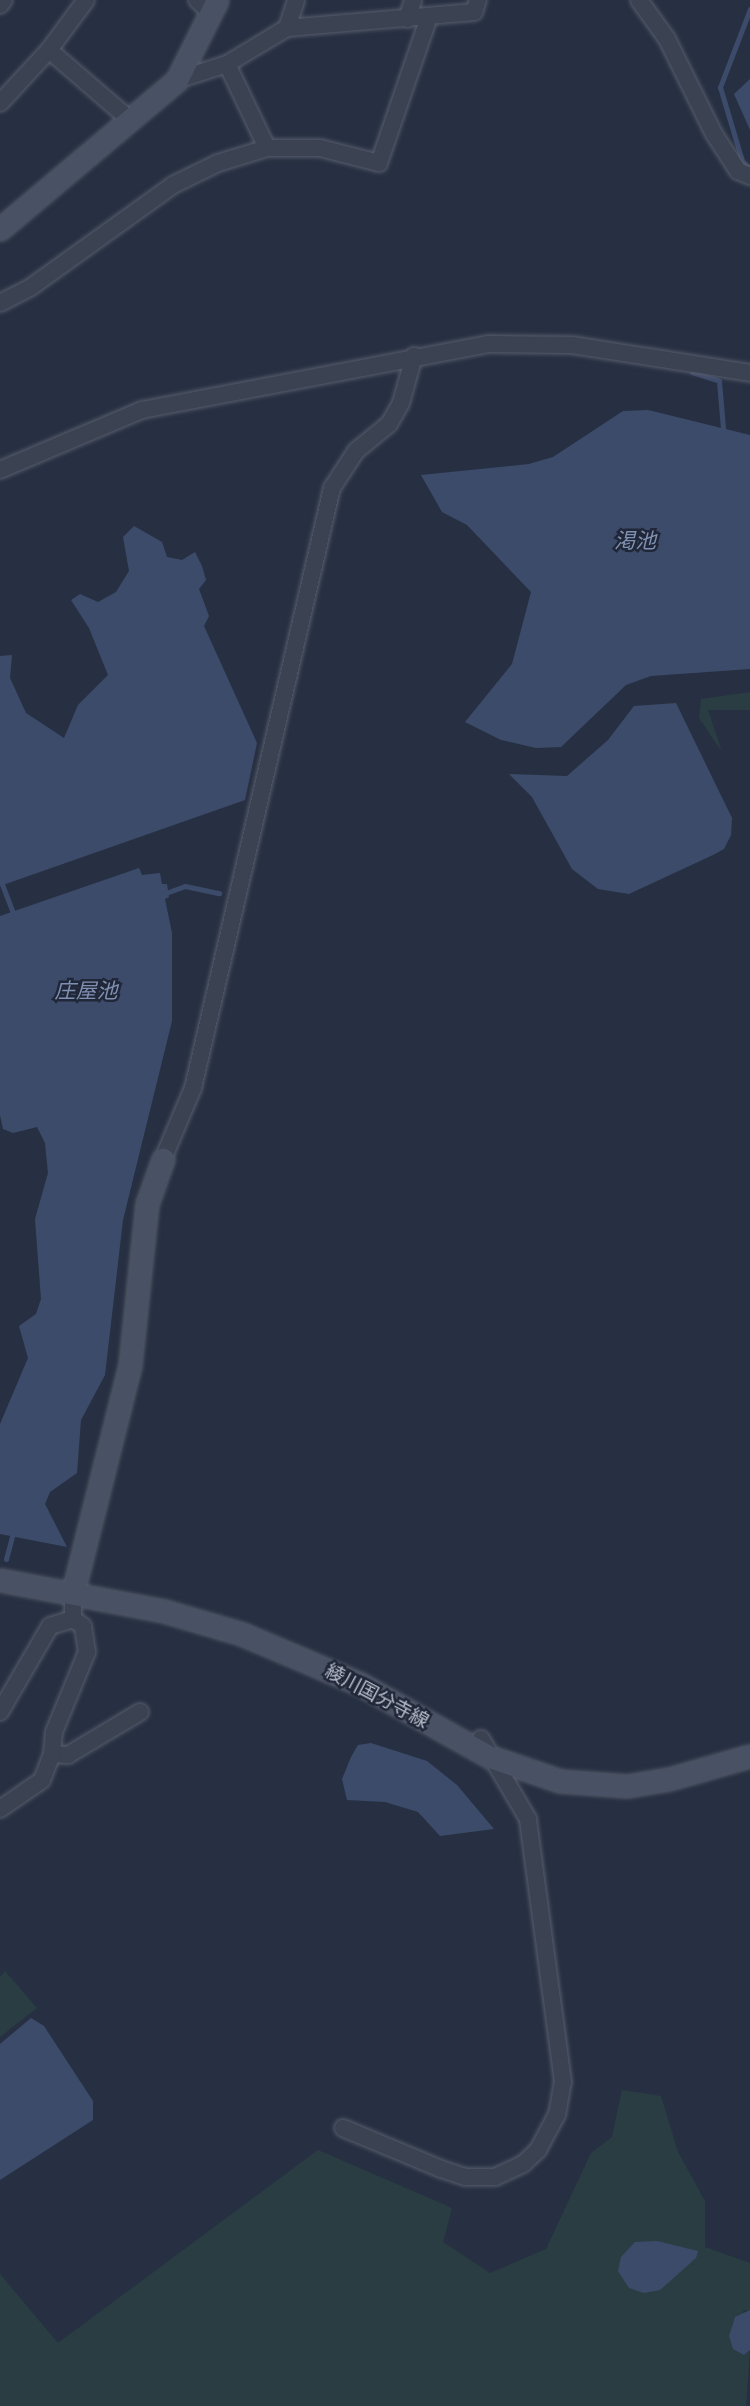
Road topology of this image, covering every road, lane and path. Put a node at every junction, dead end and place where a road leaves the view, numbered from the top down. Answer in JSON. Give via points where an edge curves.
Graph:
{"nodes":[{"id":1,"x":4,"y":0,"type":"edge"},
{"id":2,"x":86,"y":0,"type":"edge"},
{"id":3,"x":296,"y":0,"type":"edge"},
{"id":4,"x":413,"y":0,"type":"edge"},
{"id":5,"x":478,"y":0,"type":"edge"},
{"id":6,"x":639,"y":0,"type":"edge"},
{"id":7,"x":208,"y":4,"type":"edge"},
{"id":8,"x":0,"y":5,"type":"edge"},
{"id":9,"x":429,"y":17,"type":"junction"},
{"id":10,"x":407,"y":19,"type":"junction"},
{"id":11,"x":286,"y":28,"type":"junction"},
{"id":12,"x":49,"y":50,"type":"junction"},
{"id":13,"x":227,"y":64,"type":"junction"},
{"id":14,"x":177,"y":80,"type":"junction"},
{"id":15,"x":0,"y":103,"type":"edge"},
{"id":16,"x":130,"y":120,"type":"junction"},
{"id":17,"x":267,"y":148,"type":"junction"},
{"id":18,"x":750,"y":176,"type":"edge"},
{"id":19,"x":0,"y":229,"type":"edge"},
{"id":20,"x":0,"y":303,"type":"edge"},
{"id":21,"x":414,"y":356,"type":"junction"},
{"id":22,"x":750,"y":373,"type":"edge"},
{"id":23,"x":0,"y":470,"type":"edge"},
{"id":24,"x":163,"y":1158,"type":"joint"},
{"id":25,"x":0,"y":1580,"type":"edge"},
{"id":26,"x":74,"y":1592,"type":"junction"},
{"id":27,"x":73,"y":1619,"type":"junction"},
{"id":28,"x":140,"y":1712,"type":"dead end"},
{"id":29,"x":0,"y":1713,"type":"edge"},
{"id":30,"x":485,"y":1748,"type":"junction"},
{"id":31,"x":52,"y":1754,"type":"junction"},
{"id":32,"x":750,"y":1756,"type":"edge"},
{"id":33,"x":0,"y":1809,"type":"edge"},
{"id":34,"x":343,"y":2128,"type":"dead end"}],
"edges":[{"from":1,"to":8,"type":"street"},
{"from":2,"to":12,"type":"street"},
{"from":3,"to":11,"type":"street"},
{"from":4,"to":10,"type":"street"},
{"from":5,"to":9,"type":"street","via":[[474,12]]},
{"from":6,"to":18,"type":"street","via":[[667,39],[714,134],[738,171]]},
{"from":7,"to":14,"type":"main road"},
{"from":9,"to":10,"type":"street"},
{"from":9,"to":17,"type":"street","via":[[379,163],[320,148]]},
{"from":10,"to":11,"type":"street"},
{"from":11,"to":13,"type":"street"},
{"from":12,"to":15,"type":"street"},
{"from":12,"to":16,"type":"street"},
{"from":13,"to":14,"type":"street"},
{"from":13,"to":17,"type":"street"},
{"from":14,"to":16,"type":"main road"},
{"from":16,"to":19,"type":"main road"},
{"from":17,"to":20,"type":"street","via":[[218,163],[173,185],[31,287]]},
{"from":21,"to":22,"type":"street","via":[[488,344],[572,345]]},
{"from":21,"to":23,"type":"street","via":[[142,410]]},
{"from":21,"to":24,"type":"street","via":[[401,403],[389,424],[356,451],[332,488],[193,1088]]},
{"from":24,"to":26,"type":"main road","via":[[147,1204],[130,1365]]},
{"from":25,"to":26,"type":"main road","name":"綾川国分寺線"},
{"from":26,"to":27,"type":"street"},
{"from":26,"to":30,"type":"main road","name":"綾川国分寺線","via":[[164,1611],[300,1656]]},
{"from":27,"to":29,"type":"street","via":[[50,1626]]},
{"from":27,"to":31,"type":"street","via":[[83,1626],[88,1652],[54,1732]]},
{"from":28,"to":31,"type":"street","via":[[68,1755]]},
{"from":30,"to":32,"type":"main road","name":"綾川国分寺線","via":[[560,1781],[627,1786],[669,1780]]},
{"from":30,"to":34,"type":"street","via":[[528,1819],[564,2082],[557,2115],[538,2150],[523,2164],[495,2177],[441,2169]]},
{"from":31,"to":33,"type":"street","via":[[42,1780]]}]}
